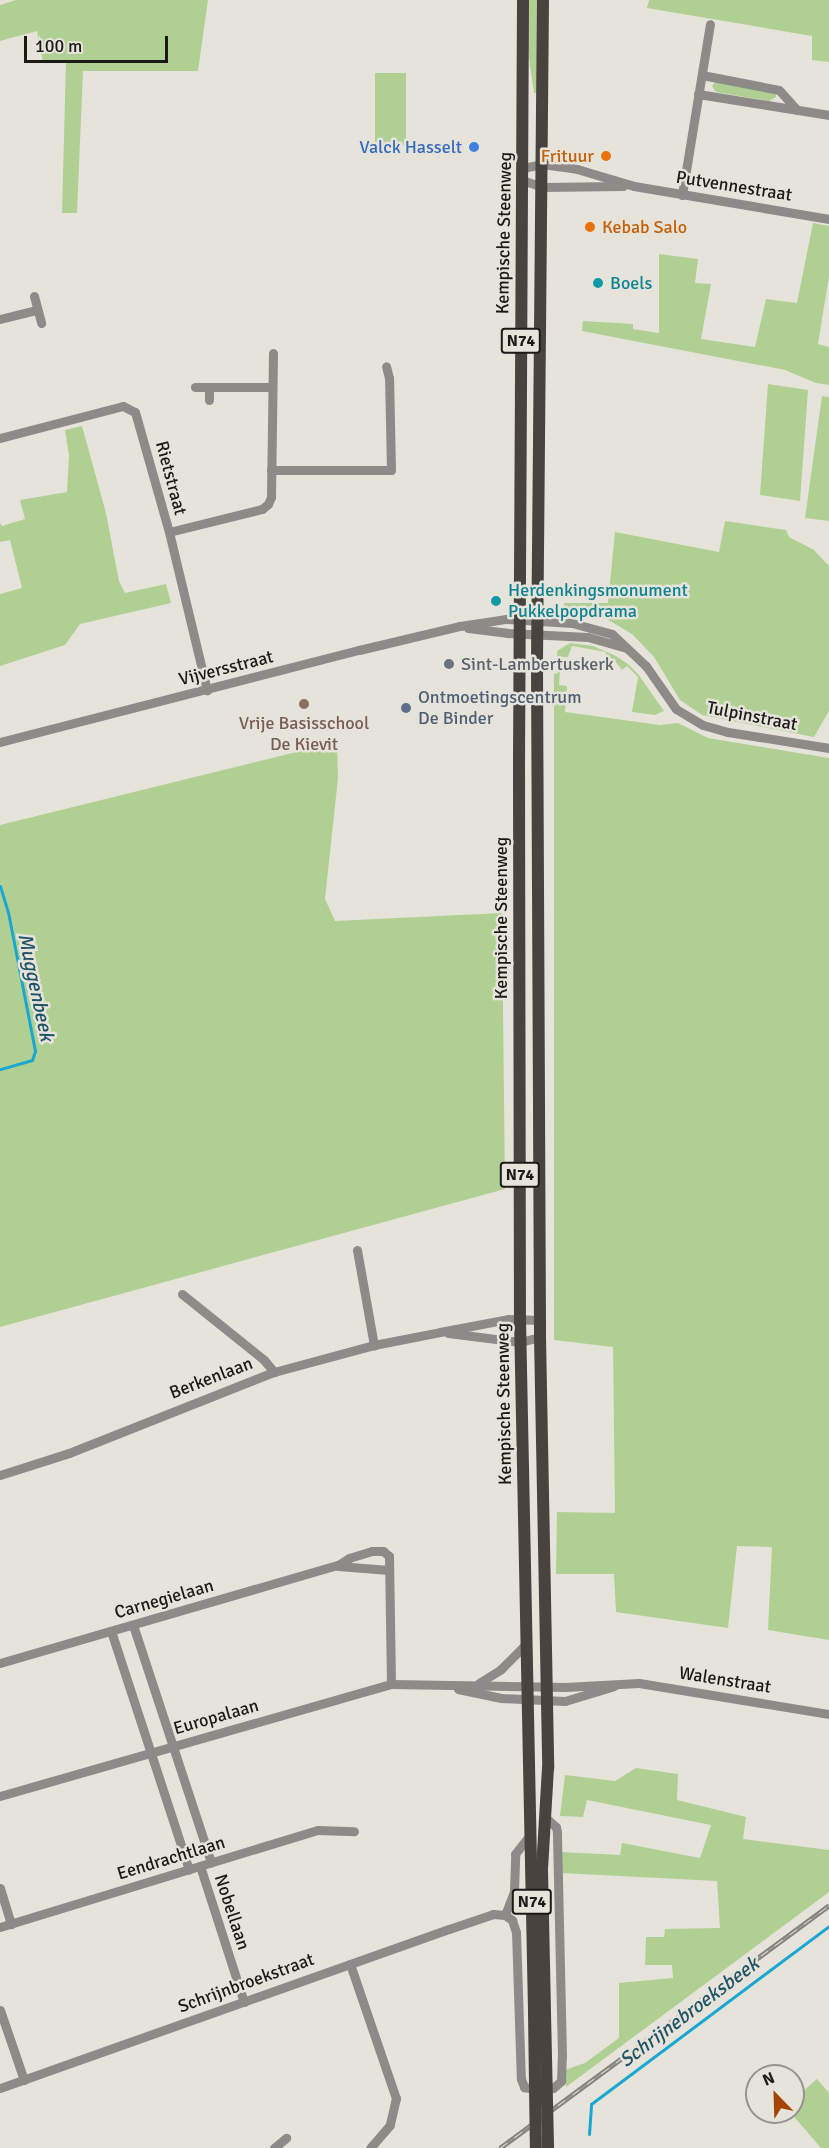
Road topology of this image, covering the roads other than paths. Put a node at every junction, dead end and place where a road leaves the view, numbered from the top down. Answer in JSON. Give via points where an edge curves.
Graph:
{"nodes":[{"id":1,"x":523,"y":0,"type":"edge"},
{"id":2,"x":543,"y":0,"type":"edge"},
{"id":3,"x":710,"y":24,"type":"dead end"},
{"id":4,"x":702,"y":75,"type":"junction"},
{"id":5,"x":698,"y":94,"type":"junction"},
{"id":6,"x":798,"y":111,"type":"junction"},
{"id":7,"x":829,"y":116,"type":"edge"},
{"id":8,"x":542,"y":164,"type":"junction"},
{"id":9,"x":522,"y":174,"type":"junction"},
{"id":10,"x":634,"y":186,"type":"junction"},
{"id":11,"x":542,"y":187,"type":"junction"},
{"id":12,"x":682,"y":195,"type":"junction"},
{"id":13,"x":829,"y":219,"type":"edge"},
{"id":14,"x":34,"y":296,"type":"dead end"},
{"id":15,"x":37,"y":310,"type":"junction"},
{"id":16,"x":0,"y":319,"type":"edge"},
{"id":17,"x":41,"y":323,"type":"dead end"},
{"id":18,"x":273,"y":353,"type":"dead end"},
{"id":19,"x":386,"y":366,"type":"dead end"},
{"id":20,"x":195,"y":387,"type":"dead end"},
{"id":21,"x":209,"y":387,"type":"junction"},
{"id":22,"x":271,"y":387,"type":"junction"},
{"id":23,"x":208,"y":400,"type":"dead end"},
{"id":24,"x":0,"y":438,"type":"edge"},
{"id":25,"x":271,"y":470,"type":"junction"},
{"id":26,"x":169,"y":532,"type":"junction"},
{"id":27,"x":520,"y":620,"type":"junction"},
{"id":28,"x":538,"y":620,"type":"junction"},
{"id":29,"x":460,"y":626,"type":"junction"},
{"id":30,"x":520,"y":634,"type":"junction"},
{"id":31,"x":538,"y":634,"type":"junction"},
{"id":32,"x":629,"y":650,"type":"junction"},
{"id":33,"x":207,"y":690,"type":"junction"},
{"id":34,"x":0,"y":742,"type":"edge"},
{"id":35,"x":829,"y":748,"type":"edge"},
{"id":36,"x":357,"y":1250,"type":"dead end"},
{"id":37,"x":182,"y":1294,"type":"dead end"},
{"id":38,"x":520,"y":1319,"type":"junction"},
{"id":39,"x":540,"y":1320,"type":"junction"},
{"id":40,"x":440,"y":1332,"type":"junction"},
{"id":41,"x":540,"y":1337,"type":"junction"},
{"id":42,"x":520,"y":1342,"type":"junction"},
{"id":43,"x":374,"y":1345,"type":"junction"},
{"id":44,"x":274,"y":1372,"type":"junction"},
{"id":45,"x":0,"y":1475,"type":"edge"},
{"id":46,"x":338,"y":1566,"type":"junction"},
{"id":47,"x":389,"y":1570,"type":"junction"},
{"id":48,"x":133,"y":1624,"type":"junction"},
{"id":49,"x":111,"y":1631,"type":"junction"},
{"id":50,"x":526,"y":1644,"type":"junction"},
{"id":51,"x":0,"y":1663,"type":"edge"},
{"id":52,"x":391,"y":1684,"type":"junction"},
{"id":53,"x":444,"y":1685,"type":"junction"},
{"id":54,"x":474,"y":1685,"type":"junction"},
{"id":55,"x":528,"y":1685,"type":"junction"},
{"id":56,"x":546,"y":1685,"type":"junction"},
{"id":57,"x":615,"y":1685,"type":"junction"},
{"id":58,"x":528,"y":1701,"type":"junction"},
{"id":59,"x":546,"y":1701,"type":"junction"},
{"id":60,"x":829,"y":1714,"type":"edge"},
{"id":61,"x":172,"y":1747,"type":"junction"},
{"id":62,"x":150,"y":1753,"type":"junction"},
{"id":63,"x":0,"y":1796,"type":"edge"},
{"id":64,"x":545,"y":1817,"type":"junction"},
{"id":65,"x":354,"y":1831,"type":"dead end"},
{"id":66,"x":530,"y":1835,"type":"junction"},
{"id":67,"x":211,"y":1862,"type":"junction"},
{"id":68,"x":200,"y":1866,"type":"junction"},
{"id":69,"x":189,"y":1870,"type":"junction"},
{"id":70,"x":0,"y":1887,"type":"edge"},
{"id":71,"x":505,"y":1915,"type":"junction"},
{"id":72,"x":11,"y":1924,"type":"junction"},
{"id":73,"x":0,"y":1927,"type":"edge"},
{"id":74,"x":350,"y":1964,"type":"junction"},
{"id":75,"x":244,"y":2002,"type":"junction"},
{"id":76,"x":0,"y":2010,"type":"edge"},
{"id":77,"x":540,"y":2013,"type":"junction"},
{"id":78,"x":24,"y":2080,"type":"junction"},
{"id":79,"x":0,"y":2088,"type":"edge"},
{"id":80,"x":286,"y":2138,"type":"dead end"},
{"id":81,"x":274,"y":2148,"type":"edge"},
{"id":82,"x":370,"y":2148,"type":"edge"},
{"id":83,"x":537,"y":2148,"type":"edge"},
{"id":84,"x":548,"y":2148,"type":"edge"}],
"edges":[{"from":1,"to":9,"type":"main road","name":"Kempische Steenweg","number":"N74"},
{"from":2,"to":8,"type":"main road","name":"Kempische Steenweg","number":"N74"},
{"from":3,"to":4,"type":"street"},
{"from":4,"to":5,"type":"street"},
{"from":4,"to":6,"type":"street","via":[[779,90]]},
{"from":5,"to":6,"type":"street"},
{"from":5,"to":12,"type":"street"},
{"from":6,"to":7,"type":"street"},
{"from":8,"to":9,"type":"street","name":"Putvennestraat"},
{"from":8,"to":10,"type":"street","name":"Putvennestraat"},
{"from":8,"to":11,"type":"main road","name":"Kempische Steenweg","number":"N74"},
{"from":9,"to":11,"type":"street","name":"Putvennestraat"},
{"from":9,"to":27,"type":"main road","name":"Kempische Steenweg","number":"N74"},
{"from":10,"to":11,"type":"street","name":"Putvennestraat"},
{"from":10,"to":12,"type":"street","name":"Putvennestraat"},
{"from":11,"to":28,"type":"main road","name":"Kempische Steenweg","number":"N74"},
{"from":12,"to":13,"type":"street","name":"Putvennestraat"},
{"from":14,"to":15,"type":"street"},
{"from":15,"to":16,"type":"street"},
{"from":15,"to":17,"type":"street"},
{"from":18,"to":22,"type":"street"},
{"from":19,"to":25,"type":"street","via":[[391,470]]},
{"from":20,"to":21,"type":"street"},
{"from":21,"to":22,"type":"street"},
{"from":21,"to":23,"type":"street"},
{"from":22,"to":25,"type":"street"},
{"from":24,"to":26,"type":"street","name":"Rietstraat","via":[[123,406],[135,412]]},
{"from":25,"to":26,"type":"street","via":[[271,497],[262,509]]},
{"from":26,"to":33,"type":"street","name":"Rietstraat"},
{"from":27,"to":28,"type":"street","name":"Vijversstraat"},
{"from":27,"to":29,"type":"street","name":"Vijversstraat"},
{"from":27,"to":30,"type":"main road","name":"Kempische Steenweg","number":"N74"},
{"from":28,"to":31,"type":"main road","name":"Kempische Steenweg","number":"N74"},
{"from":28,"to":32,"type":"street","name":"Tulpinstraat","via":[[589,626],[612,634]]},
{"from":29,"to":30,"type":"street","name":"Vijversstraat"},
{"from":29,"to":33,"type":"street","name":"Vijversstraat"},
{"from":30,"to":31,"type":"street","name":"Tulpinstraat"},
{"from":30,"to":38,"type":"main road","name":"Kempische Steenweg","number":"N74"},
{"from":31,"to":32,"type":"street","name":"Tulpinstraat","via":[[588,637]]},
{"from":31,"to":39,"type":"main road","name":"Kempische Steenweg","number":"N74"},
{"from":32,"to":35,"type":"street","name":"Tulpinstraat","via":[[687,718],[728,732]]},
{"from":33,"to":34,"type":"street","name":"Vijversstraat"},
{"from":36,"to":43,"type":"street"},
{"from":37,"to":44,"type":"street"},
{"from":38,"to":39,"type":"street","name":"Berkenlaan"},
{"from":38,"to":40,"type":"street","name":"Berkenlaan"},
{"from":38,"to":42,"type":"main road","name":"Kempische Steenweg","number":"N74"},
{"from":39,"to":41,"type":"main road","name":"Kempische Steenweg","number":"N74"},
{"from":40,"to":42,"type":"street","name":"Berkenlaan"},
{"from":40,"to":43,"type":"street","name":"Berkenlaan"},
{"from":41,"to":42,"type":"street","name":"Berkenlaan"},
{"from":41,"to":56,"type":"main road","name":"Kempische Steenweg","number":"N74"},
{"from":42,"to":50,"type":"main road","name":"Kempische Steenweg","number":"N74"},
{"from":43,"to":44,"type":"street","name":"Berkenlaan"},
{"from":44,"to":45,"type":"street","name":"Berkenlaan","via":[[69,1453]]},
{"from":46,"to":47,"type":"street","name":"Carnegielaan"},
{"from":46,"to":47,"type":"street","name":"Carnegielaan","via":[[349,1558],[383,1551],[389,1556]]},
{"from":46,"to":48,"type":"street","name":"Carnegielaan"},
{"from":47,"to":52,"type":"street"},
{"from":48,"to":49,"type":"street","name":"Carnegielaan"},
{"from":48,"to":61,"type":"street","name":"Nobellaan"},
{"from":49,"to":51,"type":"street","name":"Carnegielaan"},
{"from":49,"to":62,"type":"street","name":"Nobellaan"},
{"from":50,"to":54,"type":"street","name":"Europalaan","via":[[501,1670]]},
{"from":50,"to":55,"type":"main road","name":"Kempische Steenweg","number":"N74"},
{"from":52,"to":53,"type":"street","name":"Europalaan"},
{"from":52,"to":61,"type":"street","name":"Europalaan"},
{"from":53,"to":54,"type":"street","name":"Europalaan"},
{"from":53,"to":58,"type":"street","name":"Europalaan"},
{"from":54,"to":55,"type":"street","name":"Europalaan"},
{"from":55,"to":56,"type":"street","name":"Walenstraat"},
{"from":55,"to":58,"type":"main road","name":"Kempische Steenweg","number":"N74"},
{"from":56,"to":57,"type":"street","name":"Walenstraat"},
{"from":56,"to":59,"type":"main road","name":"Kempische Steenweg","number":"N74"},
{"from":57,"to":59,"type":"street","name":"Walenstraat","via":[[581,1699]]},
{"from":57,"to":60,"type":"street","name":"Walenstraat","via":[[639,1683]]},
{"from":58,"to":59,"type":"street","name":"Europalaan"},
{"from":58,"to":66,"type":"main road","name":"Kempische Steenweg","number":"N74"},
{"from":59,"to":64,"type":"main road","name":"Kempische Steenweg","number":"N74"},
{"from":61,"to":62,"type":"street","name":"Europalaan"},
{"from":61,"to":67,"type":"street","name":"Nobellaan"},
{"from":62,"to":63,"type":"street","name":"Europalaan"},
{"from":62,"to":69,"type":"street","name":"Nobellaan"},
{"from":64,"to":71,"type":"street","name":"Kempische Steenweg","via":[[557,1832],[562,2056],[561,2081],[553,2088],[524,2087],[521,2079],[516,1932],[512,1920]]},
{"from":64,"to":77,"type":"main road","name":"Kempische Steenweg","number":"N74"},
{"from":65,"to":67,"type":"street","name":"Eendrachtlaan","via":[[318,1830]]},
{"from":66,"to":71,"type":"street","via":[[515,1854],[514,1891]]},
{"from":66,"to":77,"type":"main road","name":"Kempische Steenweg","number":"N74"},
{"from":67,"to":68,"type":"street","name":"Eendrachtlaan"},
{"from":68,"to":69,"type":"street","name":"Eendrachtlaan"},
{"from":68,"to":75,"type":"street","name":"Nobellaan"},
{"from":69,"to":72,"type":"street","name":"Eendrachtlaan"},
{"from":70,"to":72,"type":"street"},
{"from":71,"to":74,"type":"street","name":"Schrijnbroekstraat","via":[[493,1914]]},
{"from":72,"to":73,"type":"street","name":"Eendrachtlaan"},
{"from":74,"to":75,"type":"street","name":"Schrijnbroekstraat"},
{"from":74,"to":82,"type":"street","via":[[396,2098],[390,2125]]},
{"from":75,"to":78,"type":"street","name":"Schrijnbroekstraat"},
{"from":76,"to":78,"type":"street"},
{"from":77,"to":83,"type":"main road","name":"Kempische Steenweg","number":"N74","bridge":true},
{"from":77,"to":84,"type":"main road","name":"Kempische Steenweg","number":"N74","bridge":true},
{"from":78,"to":79,"type":"street","name":"Schrijnbroekstraat"},
{"from":80,"to":81,"type":"street"}]}
